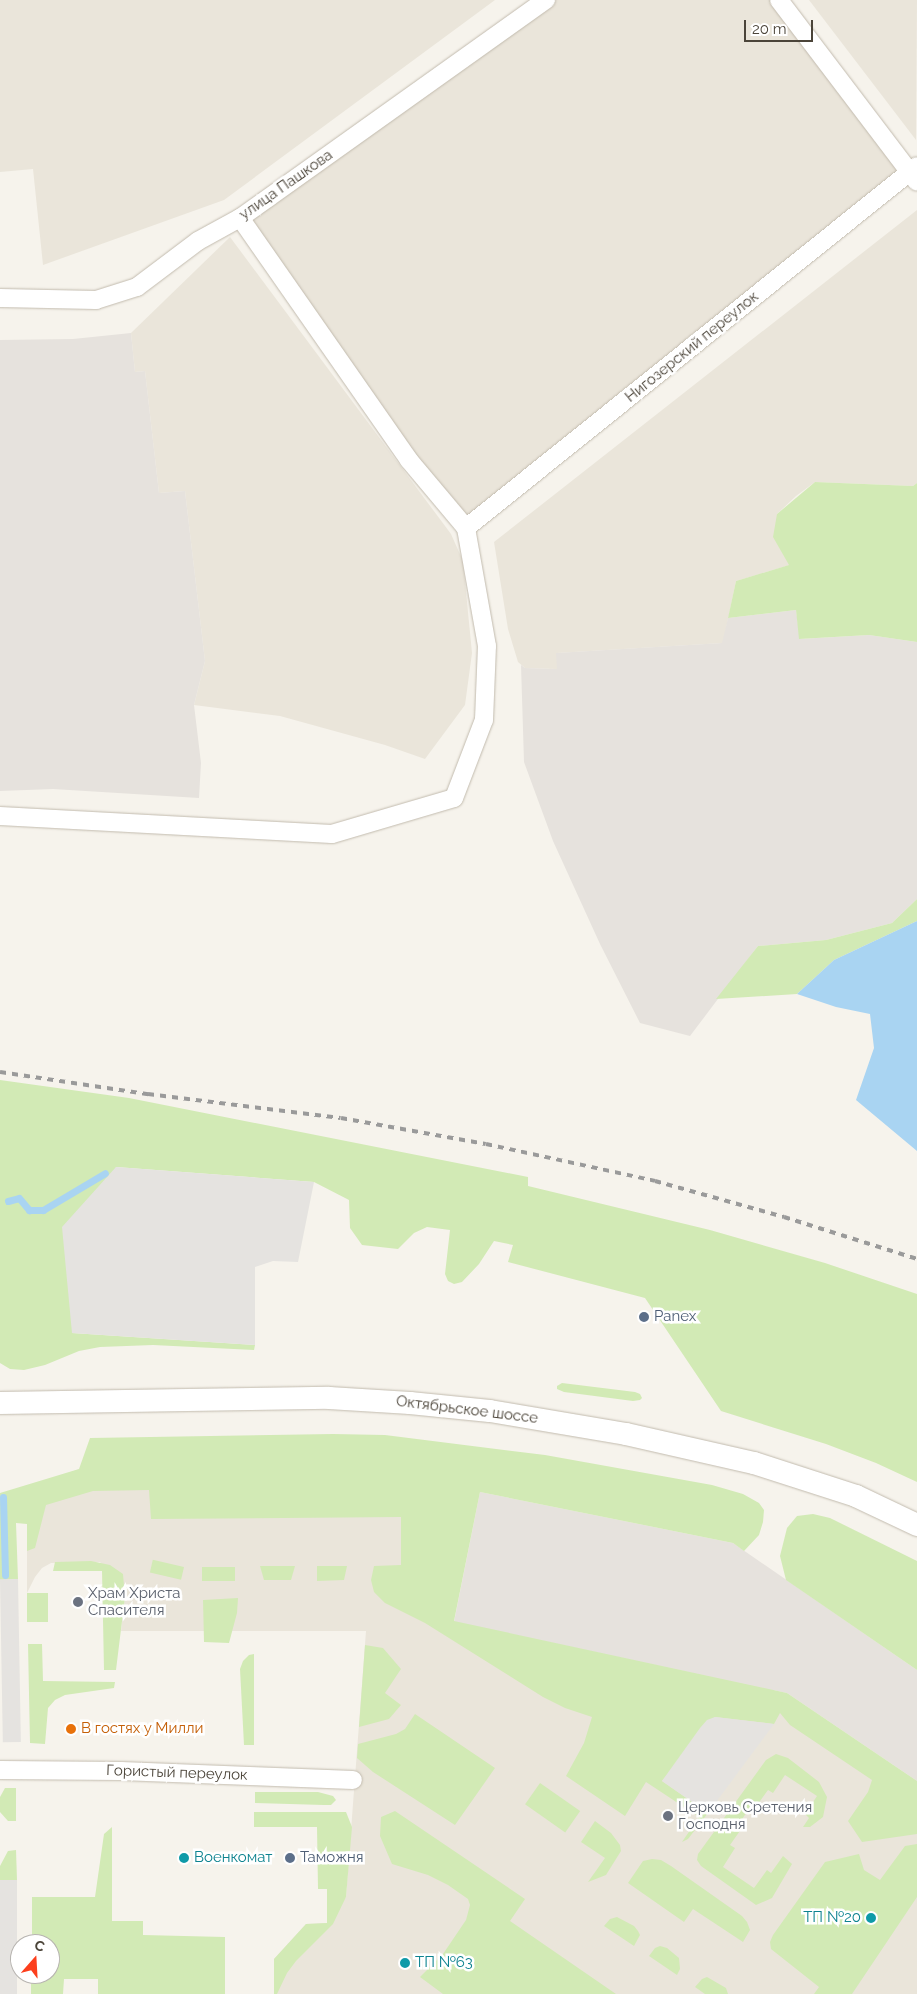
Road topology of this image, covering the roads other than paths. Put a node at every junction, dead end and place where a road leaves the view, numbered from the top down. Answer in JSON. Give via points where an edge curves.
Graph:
{"nodes":[{"id":1,"x":546,"y":0,"type":"edge"},
{"id":2,"x":779,"y":0,"type":"edge"},
{"id":3,"x":914,"y":174,"type":"edge"},
{"id":4,"x":240,"y":218,"type":"junction"},
{"id":5,"x":0,"y":298,"type":"edge"},
{"id":6,"x":466,"y":528,"type":"junction"},
{"id":7,"x":0,"y":816,"type":"edge"},
{"id":8,"x":0,"y":1403,"type":"edge"},
{"id":9,"x":917,"y":1525,"type":"edge"},
{"id":10,"x":0,"y":1770,"type":"edge"},
{"id":11,"x":353,"y":1780,"type":"dead end"}],
"edges":[{"from":1,"to":4,"type":"street","name":"улица Пашкова"},
{"from":2,"to":3,"type":"street"},
{"from":3,"to":6,"type":"street","name":"Нигозерский переулок"},
{"from":4,"to":5,"type":"street","name":"улица Пашкова","via":[[198,241],[137,287],[96,300]]},
{"from":4,"to":6,"type":"street","via":[[409,460]]},
{"from":6,"to":7,"type":"street","via":[[487,646],[484,720],[454,798],[332,834]]},
{"from":8,"to":9,"type":"street","name":"Октябрьское шоссе","via":[[328,1398],[490,1411],[626,1434],[754,1463],[856,1496]]},
{"from":10,"to":11,"type":"street","name":"Гористый переулок","via":[[101,1770]]}]}
